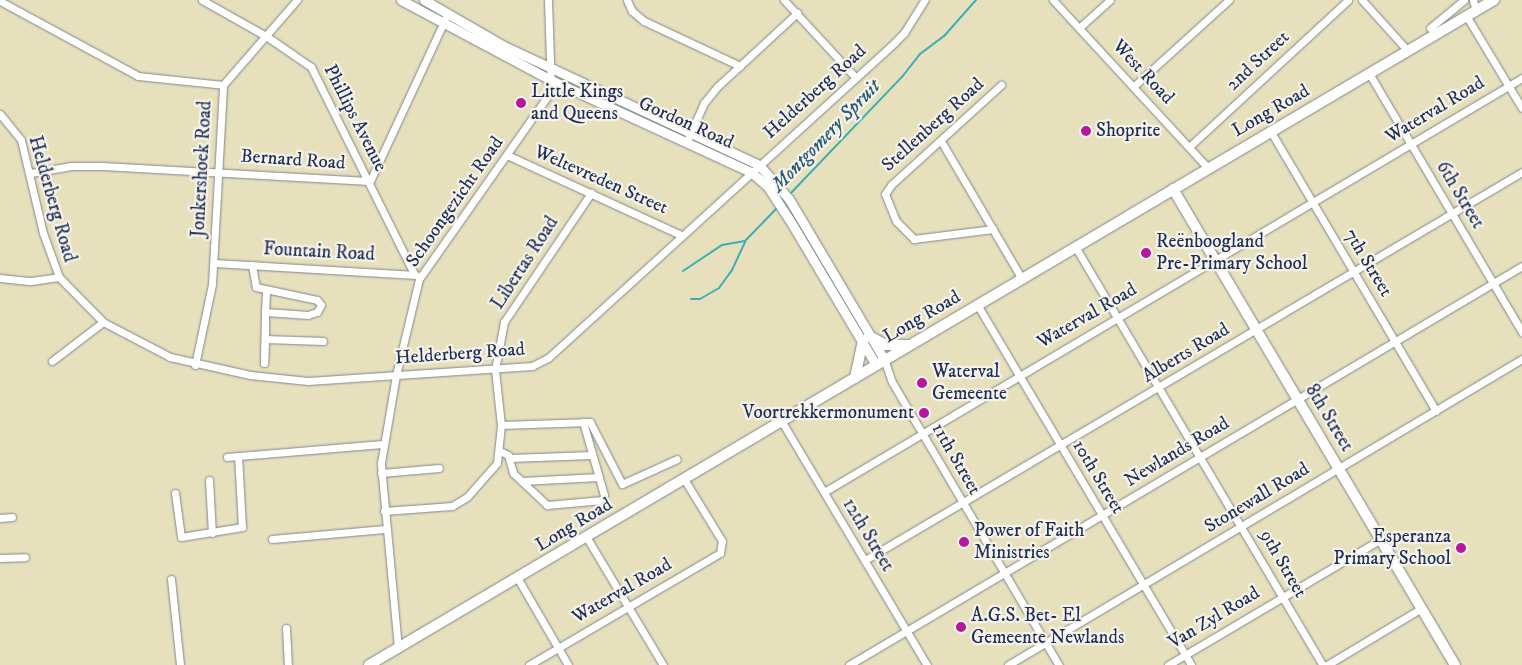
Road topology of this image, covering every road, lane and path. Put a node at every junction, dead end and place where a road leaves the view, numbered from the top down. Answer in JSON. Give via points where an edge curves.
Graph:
{"nodes":[{"id":1,"x":202,"y":0,"type":"edge"},
{"id":2,"x":297,"y":0,"type":"edge"},
{"id":3,"x":401,"y":0,"type":"edge"},
{"id":4,"x":424,"y":0,"type":"edge"},
{"id":5,"x":548,"y":0,"type":"edge"},
{"id":6,"x":628,"y":0,"type":"edge"},
{"id":7,"x":784,"y":0,"type":"edge"},
{"id":8,"x":925,"y":0,"type":"edge"},
{"id":9,"x":1053,"y":0,"type":"edge"},
{"id":10,"x":1110,"y":0,"type":"edge"},
{"id":11,"x":1228,"y":0,"type":"edge"},
{"id":12,"x":1348,"y":0,"type":"edge"},
{"id":13,"x":1362,"y":0,"type":"edge"},
{"id":14,"x":1464,"y":0,"type":"edge"},
{"id":15,"x":1473,"y":0,"type":"edge"},
{"id":16,"x":1494,"y":0,"type":"edge"},
{"id":17,"x":0,"y":1,"type":"edge"},
{"id":18,"x":448,"y":13,"type":"junction"},
{"id":19,"x":797,"y":13,"type":"junction"},
{"id":20,"x":1471,"y":14,"type":"junction"},
{"id":21,"x":442,"y":23,"type":"junction"},
{"id":22,"x":1080,"y":28,"type":"junction"},
{"id":23,"x":1430,"y":28,"type":"dead end"},
{"id":24,"x":266,"y":36,"type":"junction"},
{"id":25,"x":1408,"y":51,"type":"junction"},
{"id":26,"x":740,"y":66,"type":"junction"},
{"id":27,"x":551,"y":68,"type":"junction"},
{"id":28,"x":1370,"y":75,"type":"junction"},
{"id":29,"x":855,"y":77,"type":"junction"},
{"id":30,"x":1522,"y":78,"type":"edge"},
{"id":31,"x":553,"y":81,"type":"junction"},
{"id":32,"x":223,"y":85,"type":"junction"},
{"id":33,"x":1002,"y":85,"type":"dead end"},
{"id":34,"x":1509,"y":85,"type":"junction"},
{"id":35,"x":1134,"y":86,"type":"junction"},
{"id":36,"x":1522,"y":108,"type":"edge"},
{"id":37,"x":0,"y":114,"type":"edge"},
{"id":38,"x":691,"y":132,"type":"junction"},
{"id":39,"x":1270,"y":132,"type":"junction"},
{"id":40,"x":687,"y":141,"type":"junction"},
{"id":41,"x":942,"y":141,"type":"junction"},
{"id":42,"x":1410,"y":144,"type":"junction"},
{"id":43,"x":1190,"y":146,"type":"junction"},
{"id":44,"x":507,"y":155,"type":"junction"},
{"id":45,"x":759,"y":165,"type":"junction"},
{"id":46,"x":1208,"y":168,"type":"junction"},
{"id":47,"x":216,"y":172,"type":"junction"},
{"id":48,"x":751,"y":172,"type":"junction"},
{"id":49,"x":1522,"y":172,"type":"edge"},
{"id":50,"x":31,"y":173,"type":"junction"},
{"id":51,"x":370,"y":181,"type":"junction"},
{"id":52,"x":1173,"y":189,"type":"junction"},
{"id":53,"x":591,"y":193,"type":"junction"},
{"id":54,"x":1312,"y":201,"type":"junction"},
{"id":55,"x":1452,"y":213,"type":"junction"},
{"id":56,"x":993,"y":229,"type":"junction"},
{"id":57,"x":681,"y":234,"type":"junction"},
{"id":58,"x":1076,"y":248,"type":"junction"},
{"id":59,"x":1214,"y":260,"type":"junction"},
{"id":60,"x":214,"y":263,"type":"junction"},
{"id":61,"x":252,"y":264,"type":"junction"},
{"id":62,"x":1522,"y":266,"type":"edge"},
{"id":63,"x":413,"y":272,"type":"junction"},
{"id":64,"x":1354,"y":272,"type":"junction"},
{"id":65,"x":0,"y":278,"type":"edge"},
{"id":66,"x":59,"y":278,"type":"junction"},
{"id":67,"x":419,"y":279,"type":"junction"},
{"id":68,"x":1022,"y":279,"type":"junction"},
{"id":69,"x":1493,"y":283,"type":"junction"},
{"id":70,"x":266,"y":290,"type":"junction"},
{"id":71,"x":978,"y":306,"type":"junction"},
{"id":72,"x":265,"y":312,"type":"junction"},
{"id":73,"x":1118,"y":318,"type":"junction"},
{"id":74,"x":103,"y":322,"type":"junction"},
{"id":75,"x":1256,"y":329,"type":"junction"},
{"id":76,"x":1522,"y":332,"type":"edge"},
{"id":77,"x":866,"y":338,"type":"junction"},
{"id":78,"x":265,"y":339,"type":"junction"},
{"id":79,"x":323,"y":341,"type":"dead end"},
{"id":80,"x":1396,"y":341,"type":"junction"},
{"id":81,"x":912,"y":344,"type":"junction"},
{"id":82,"x":1522,"y":359,"type":"edge"},
{"id":83,"x":52,"y":361,"type":"dead end"},
{"id":84,"x":880,"y":362,"type":"junction"},
{"id":85,"x":195,"y":365,"type":"junction"},
{"id":86,"x":495,"y":370,"type":"junction"},
{"id":87,"x":396,"y":375,"type":"junction"},
{"id":88,"x":1019,"y":375,"type":"junction"},
{"id":89,"x":855,"y":378,"type":"junction"},
{"id":90,"x":1159,"y":388,"type":"junction"},
{"id":91,"x":1298,"y":400,"type":"junction"},
{"id":92,"x":1436,"y":411,"type":"junction"},
{"id":93,"x":583,"y":422,"type":"junction"},
{"id":94,"x":782,"y":422,"type":"junction"},
{"id":95,"x":501,"y":425,"type":"junction"},
{"id":96,"x":922,"y":433,"type":"junction"},
{"id":97,"x":382,"y":444,"type":"junction"},
{"id":98,"x":1061,"y":446,"type":"junction"},
{"id":99,"x":500,"y":452,"type":"junction"},
{"id":100,"x":592,"y":455,"type":"junction"},
{"id":101,"x":238,"y":456,"type":"junction"},
{"id":102,"x":227,"y":457,"type":"dead end"},
{"id":103,"x":1200,"y":457,"type":"junction"},
{"id":104,"x":510,"y":458,"type":"junction"},
{"id":105,"x":676,"y":458,"type":"dead end"},
{"id":106,"x":439,"y":468,"type":"dead end"},
{"id":107,"x":1339,"y":469,"type":"junction"},
{"id":108,"x":382,"y":473,"type":"junction"},
{"id":109,"x":599,"y":477,"type":"junction"},
{"id":110,"x":684,"y":479,"type":"junction"},
{"id":111,"x":209,"y":480,"type":"dead end"},
{"id":112,"x":522,"y":481,"type":"junction"},
{"id":113,"x":824,"y":492,"type":"junction"},
{"id":114,"x":175,"y":493,"type":"dead end"},
{"id":115,"x":963,"y":504,"type":"junction"},
{"id":116,"x":384,"y":512,"type":"junction"},
{"id":117,"x":1102,"y":515,"type":"junction"},
{"id":118,"x":12,"y":517,"type":"dead end"},
{"id":119,"x":0,"y":518,"type":"edge"},
{"id":120,"x":1242,"y":525,"type":"junction"},
{"id":121,"x":385,"y":529,"type":"junction"},
{"id":122,"x":212,"y":533,"type":"junction"},
{"id":123,"x":587,"y":538,"type":"junction"},
{"id":124,"x":272,"y":539,"type":"dead end"},
{"id":125,"x":1380,"y":539,"type":"junction"},
{"id":126,"x":25,"y":557,"type":"dead end"},
{"id":127,"x":0,"y":558,"type":"edge"},
{"id":128,"x":865,"y":560,"type":"junction"},
{"id":129,"x":1005,"y":574,"type":"junction"},
{"id":130,"x":170,"y":579,"type":"dead end"},
{"id":131,"x":518,"y":579,"type":"junction"},
{"id":132,"x":1143,"y":586,"type":"junction"},
{"id":133,"x":1282,"y":596,"type":"junction"},
{"id":134,"x":628,"y":606,"type":"junction"},
{"id":135,"x":1422,"y":608,"type":"junction"},
{"id":136,"x":286,"y":628,"type":"dead end"},
{"id":137,"x":907,"y":631,"type":"junction"},
{"id":138,"x":1046,"y":642,"type":"junction"},
{"id":139,"x":398,"y":648,"type":"junction"},
{"id":140,"x":558,"y":648,"type":"junction"},
{"id":141,"x":1186,"y":655,"type":"junction"},
{"id":142,"x":180,"y":665,"type":"edge"},
{"id":143,"x":288,"y":665,"type":"edge"},
{"id":144,"x":369,"y":665,"type":"edge"},
{"id":145,"x":529,"y":665,"type":"edge"},
{"id":146,"x":568,"y":665,"type":"edge"},
{"id":147,"x":663,"y":665,"type":"edge"},
{"id":148,"x":849,"y":665,"type":"edge"},
{"id":149,"x":927,"y":665,"type":"edge"},
{"id":150,"x":1008,"y":665,"type":"edge"},
{"id":151,"x":1059,"y":665,"type":"edge"},
{"id":152,"x":1168,"y":665,"type":"edge"},
{"id":153,"x":1191,"y":665,"type":"edge"},
{"id":154,"x":1323,"y":665,"type":"edge"},
{"id":155,"x":1327,"y":665,"type":"edge"},
{"id":156,"x":1455,"y":665,"type":"edge"}],
"edges":[{"from":1,"to":24,"type":"street","name":"Phillips Avenue"},
{"from":2,"to":24,"type":"street","name":"Jonkershoek Road"},
{"from":3,"to":21,"type":"street","name":"Gordon Road"},
{"from":4,"to":18,"type":"street","name":"Gordon Road"},
{"from":5,"to":27,"type":"street"},
{"from":6,"to":26,"type":"street","via":[[632,11],[644,20]]},
{"from":7,"to":19,"type":"street"},
{"from":8,"to":29,"type":"street","name":"Helderberg Road","via":[[904,33]]},
{"from":9,"to":22,"type":"street","name":"West Road"},
{"from":10,"to":22,"type":"street"},
{"from":11,"to":35,"type":"street"},
{"from":12,"to":43,"type":"street","name":"2nd Street"},
{"from":13,"to":25,"type":"street"},
{"from":14,"to":23,"type":"street"},
{"from":15,"to":20,"type":"street"},
{"from":16,"to":20,"type":"main road","name":"Long Road"},
{"from":17,"to":32,"type":"street","via":[[138,76]]},
{"from":18,"to":21,"type":"street","name":"Bernard Road"},
{"from":18,"to":27,"type":"street","name":"Gordon Road"},
{"from":19,"to":26,"type":"street"},
{"from":19,"to":29,"type":"street"},
{"from":20,"to":25,"type":"main road","name":"Long Road"},
{"from":20,"to":34,"type":"street"},
{"from":21,"to":31,"type":"street","name":"Gordon Road"},
{"from":21,"to":51,"type":"street","name":"Bernard Road"},
{"from":22,"to":35,"type":"street","name":"West Road"},
{"from":24,"to":32,"type":"street","name":"Jonkershoek Road"},
{"from":24,"to":51,"type":"street","name":"Phillips Avenue","via":[[307,63],[315,73]]},
{"from":25,"to":28,"type":"main road","name":"Long Road"},
{"from":26,"to":38,"type":"street","via":[[710,95]]},
{"from":27,"to":31,"type":"street"},
{"from":27,"to":38,"type":"street","name":"Gordon Road"},
{"from":28,"to":39,"type":"main road","name":"Long Road"},
{"from":28,"to":42,"type":"street","name":"6th Street"},
{"from":29,"to":45,"type":"street","name":"Helderberg Road"},
{"from":30,"to":34,"type":"street","name":"Waterval Road"},
{"from":31,"to":40,"type":"street","name":"Gordon Road"},
{"from":31,"to":44,"type":"street","name":"Schoongezicht Road","via":[[550,94]]},
{"from":32,"to":47,"type":"street","name":"Jonkershoek Road"},
{"from":33,"to":41,"type":"street","name":"Stellenberg Road"},
{"from":34,"to":36,"type":"street"},
{"from":34,"to":42,"type":"street","name":"Waterval Road"},
{"from":35,"to":43,"type":"street","name":"West Road"},
{"from":37,"to":50,"type":"street","name":"Helderberg Road","via":[[20,140]]},
{"from":38,"to":40,"type":"street"},
{"from":38,"to":45,"type":"street","name":"Gordon Road"},
{"from":39,"to":46,"type":"main road","name":"Long Road"},
{"from":39,"to":54,"type":"street","name":"7th Street"},
{"from":40,"to":48,"type":"street","name":"Gordon Road"},
{"from":41,"to":56,"type":"street"},
{"from":41,"to":56,"type":"street","name":"Stellenberg Road","via":[[887,189],[885,194],[890,212],[914,239]]},
{"from":42,"to":54,"type":"street","name":"Waterval Road"},
{"from":42,"to":55,"type":"street","name":"6th Street"},
{"from":43,"to":46,"type":"street","name":"West Road"},
{"from":44,"to":53,"type":"street","name":"Weltevreden Street"},
{"from":44,"to":67,"type":"street","name":"Schoongezicht Road"},
{"from":45,"to":48,"type":"street","name":"Helderberg Road"},
{"from":45,"to":77,"type":"street","name":"Gordon Road","via":[[787,196]]},
{"from":46,"to":52,"type":"main road","name":"Long Road"},
{"from":47,"to":50,"type":"street","name":"Bernard Road","via":[[71,166]]},
{"from":47,"to":51,"type":"street","name":"Bernard Road"},
{"from":47,"to":60,"type":"street","name":"Jonkershoek Road"},
{"from":48,"to":57,"type":"street","name":"Helderberg Road"},
{"from":48,"to":77,"type":"street","name":"Gordon Road","via":[[780,204]]},
{"from":49,"to":55,"type":"street","name":"Alberts Road"},
{"from":50,"to":66,"type":"street","name":"Helderberg Road","via":[[43,233]]},
{"from":51,"to":63,"type":"street","name":"Phillips Avenue"},
{"from":52,"to":58,"type":"main road","name":"Long Road"},
{"from":52,"to":59,"type":"main road","name":"8th Street"},
{"from":53,"to":57,"type":"street","name":"Weltevreden Street"},
{"from":53,"to":86,"type":"street","name":"Libertas Road","via":[[512,307],[500,335]]},
{"from":54,"to":59,"type":"street","name":"Waterval Road"},
{"from":54,"to":64,"type":"street","name":"7th Street"},
{"from":55,"to":64,"type":"street","name":"Alberts Road"},
{"from":55,"to":69,"type":"street","name":"6th Street"},
{"from":56,"to":68,"type":"street"},
{"from":57,"to":86,"type":"street","name":"Helderberg Road","via":[[548,358],[532,366]]},
{"from":58,"to":68,"type":"main road","name":"Long Road"},
{"from":58,"to":73,"type":"street","name":"9th Street"},
{"from":59,"to":73,"type":"street","name":"Waterval Road"},
{"from":59,"to":75,"type":"main road","name":"8th Street"},
{"from":60,"to":61,"type":"street","name":"Fountain Road"},
{"from":60,"to":85,"type":"street","name":"Jonkershoek Road","via":[[208,309]]},
{"from":61,"to":63,"type":"street","name":"Fountain Road"},
{"from":61,"to":70,"type":"street","via":[[254,284]]},
{"from":62,"to":69,"type":"street","name":"Newlands Road"},
{"from":63,"to":67,"type":"street"},
{"from":64,"to":75,"type":"street","name":"Alberts Road"},
{"from":64,"to":80,"type":"street","name":"7th Street"},
{"from":65,"to":66,"type":"street"},
{"from":66,"to":74,"type":"street","name":"Helderberg Road"},
{"from":67,"to":87,"type":"street","name":"Schoongezicht Road"},
{"from":68,"to":71,"type":"main road","name":"Long Road"},
{"from":69,"to":76,"type":"street","name":"6th Street"},
{"from":69,"to":80,"type":"street","name":"Newlands Road"},
{"from":70,"to":72,"type":"street"},
{"from":70,"to":72,"type":"street","via":[[317,300],[321,305],[318,312],[308,315]]},
{"from":71,"to":81,"type":"main road","name":"Long Road"},
{"from":71,"to":88,"type":"street","name":"10th Street"},
{"from":72,"to":78,"type":"street"},
{"from":72,"to":78,"type":"street","via":[[264,363]]},
{"from":73,"to":88,"type":"street","name":"Waterval Road"},
{"from":73,"to":90,"type":"street","name":"9th Street"},
{"from":74,"to":83,"type":"street"},
{"from":74,"to":85,"type":"street","name":"Helderberg Road","via":[[170,357]]},
{"from":75,"to":90,"type":"street","name":"Alberts Road"},
{"from":75,"to":91,"type":"main road","name":"8th Street"},
{"from":77,"to":81,"type":"main road","via":[[886,345]]},
{"from":77,"to":84,"type":"street","name":"Gordon Road"},
{"from":77,"to":89,"type":"main road"},
{"from":78,"to":79,"type":"street"},
{"from":80,"to":91,"type":"street","name":"Newlands Road"},
{"from":80,"to":92,"type":"street","name":"7th Street"},
{"from":81,"to":84,"type":"main road","name":"Long Road"},
{"from":82,"to":92,"type":"street","name":"Stonewall Road"},
{"from":84,"to":89,"type":"main road","name":"Long Road"},
{"from":84,"to":96,"type":"street","name":"11th Street"},
{"from":85,"to":87,"type":"street","name":"Helderberg Road","via":[[292,381]]},
{"from":86,"to":87,"type":"street","name":"Helderberg Road"},
{"from":86,"to":95,"type":"street","name":"Libertas Road"},
{"from":87,"to":97,"type":"street","name":"Schoongezicht Road"},
{"from":88,"to":96,"type":"street","name":"Waterval Road"},
{"from":88,"to":98,"type":"street","name":"10th Street"},
{"from":89,"to":94,"type":"main road","name":"Long Road"},
{"from":90,"to":98,"type":"street","name":"Alberts Road"},
{"from":90,"to":103,"type":"street","name":"9th Street"},
{"from":91,"to":103,"type":"street","name":"Newlands Road"},
{"from":91,"to":107,"type":"main road","name":"8th Street"},
{"from":92,"to":107,"type":"street","name":"Stonewall Road"},
{"from":93,"to":95,"type":"street"},
{"from":93,"to":100,"type":"street"},
{"from":93,"to":105,"type":"street","via":[[592,424],[622,484]]},
{"from":94,"to":110,"type":"main road","name":"Long Road"},
{"from":94,"to":113,"type":"street","name":"12th Street"},
{"from":95,"to":99,"type":"street","name":"Libertas Road"},
{"from":96,"to":113,"type":"street","name":"Waterval Road"},
{"from":96,"to":115,"type":"street","name":"11th Street"},
{"from":97,"to":101,"type":"street"},
{"from":97,"to":108,"type":"street","name":"Schoongezicht Road"},
{"from":98,"to":115,"type":"street","name":"Alberts Road"},
{"from":98,"to":117,"type":"street","name":"10th Street"},
{"from":99,"to":104,"type":"street"},
{"from":99,"to":116,"type":"street","name":"Libertas Road","via":[[497,464],[485,480],[452,506]]},
{"from":100,"to":104,"type":"street"},
{"from":100,"to":109,"type":"street"},
{"from":101,"to":102,"type":"street"},
{"from":101,"to":122,"type":"street","via":[[243,526]]},
{"from":103,"to":117,"type":"street","name":"Newlands Road"},
{"from":103,"to":120,"type":"street","name":"9th Street"},
{"from":104,"to":112,"type":"street","via":[[513,473]]},
{"from":106,"to":108,"type":"street"},
{"from":107,"to":120,"type":"street","name":"Stonewall Road"},
{"from":107,"to":125,"type":"main road","name":"8th Street"},
{"from":108,"to":116,"type":"street","name":"Schoongezicht Road"},
{"from":109,"to":112,"type":"street"},
{"from":109,"to":112,"type":"street","via":[[603,500],[549,506]]},
{"from":110,"to":123,"type":"main road","name":"Long Road"},
{"from":110,"to":134,"type":"street","name":"Waterval Road","via":[[722,541],[722,550]]},
{"from":111,"to":122,"type":"street"},
{"from":113,"to":128,"type":"street","name":"12th Street"},
{"from":114,"to":122,"type":"street","via":[[180,536]]},
{"from":115,"to":128,"type":"street","name":"Alberts Road"},
{"from":115,"to":129,"type":"street","name":"11th Street"},
{"from":116,"to":121,"type":"street","name":"Schoongezicht Road"},
{"from":117,"to":129,"type":"street","name":"Newlands Road"},
{"from":117,"to":132,"type":"street","name":"10th Street"},
{"from":118,"to":119,"type":"street"},
{"from":120,"to":132,"type":"street","name":"Stonewall Road"},
{"from":120,"to":133,"type":"street","name":"9th Street"},
{"from":121,"to":124,"type":"street"},
{"from":121,"to":139,"type":"street","name":"Schoongezicht Road"},
{"from":123,"to":131,"type":"main road","name":"Long Road"},
{"from":123,"to":134,"type":"street"},
{"from":125,"to":133,"type":"street","name":"Van Zyl Road"},
{"from":125,"to":135,"type":"main road","name":"8th Street"},
{"from":126,"to":127,"type":"street"},
{"from":128,"to":137,"type":"street","name":"12th Street"},
{"from":129,"to":137,"type":"street","name":"Newlands Road"},
{"from":129,"to":138,"type":"street","name":"11th Street"},
{"from":130,"to":142,"type":"street"},
{"from":131,"to":139,"type":"main road","name":"Long Road"},
{"from":131,"to":140,"type":"street"},
{"from":132,"to":138,"type":"street","name":"Stonewall Road"},
{"from":132,"to":141,"type":"street","name":"10th Street"},
{"from":133,"to":141,"type":"street","name":"Van Zyl Road"},
{"from":133,"to":154,"type":"street","name":"9th Street"},
{"from":134,"to":140,"type":"street","name":"Waterval Road"},
{"from":134,"to":147,"type":"street"},
{"from":135,"to":155,"type":"street"},
{"from":135,"to":156,"type":"main road","name":"8th Street"},
{"from":136,"to":143,"type":"street"},
{"from":137,"to":148,"type":"street","name":"Newlands Road"},
{"from":137,"to":149,"type":"street","name":"12th Street"},
{"from":138,"to":150,"type":"street","name":"Stonewall Road"},
{"from":138,"to":151,"type":"street","name":"11th Street"},
{"from":139,"to":144,"type":"main road","name":"Long Road"},
{"from":140,"to":145,"type":"street","name":"Waterval Road"},
{"from":140,"to":146,"type":"street"},
{"from":141,"to":152,"type":"street","name":"Van Zyl Road"},
{"from":141,"to":153,"type":"street","name":"10th Street"}]}
